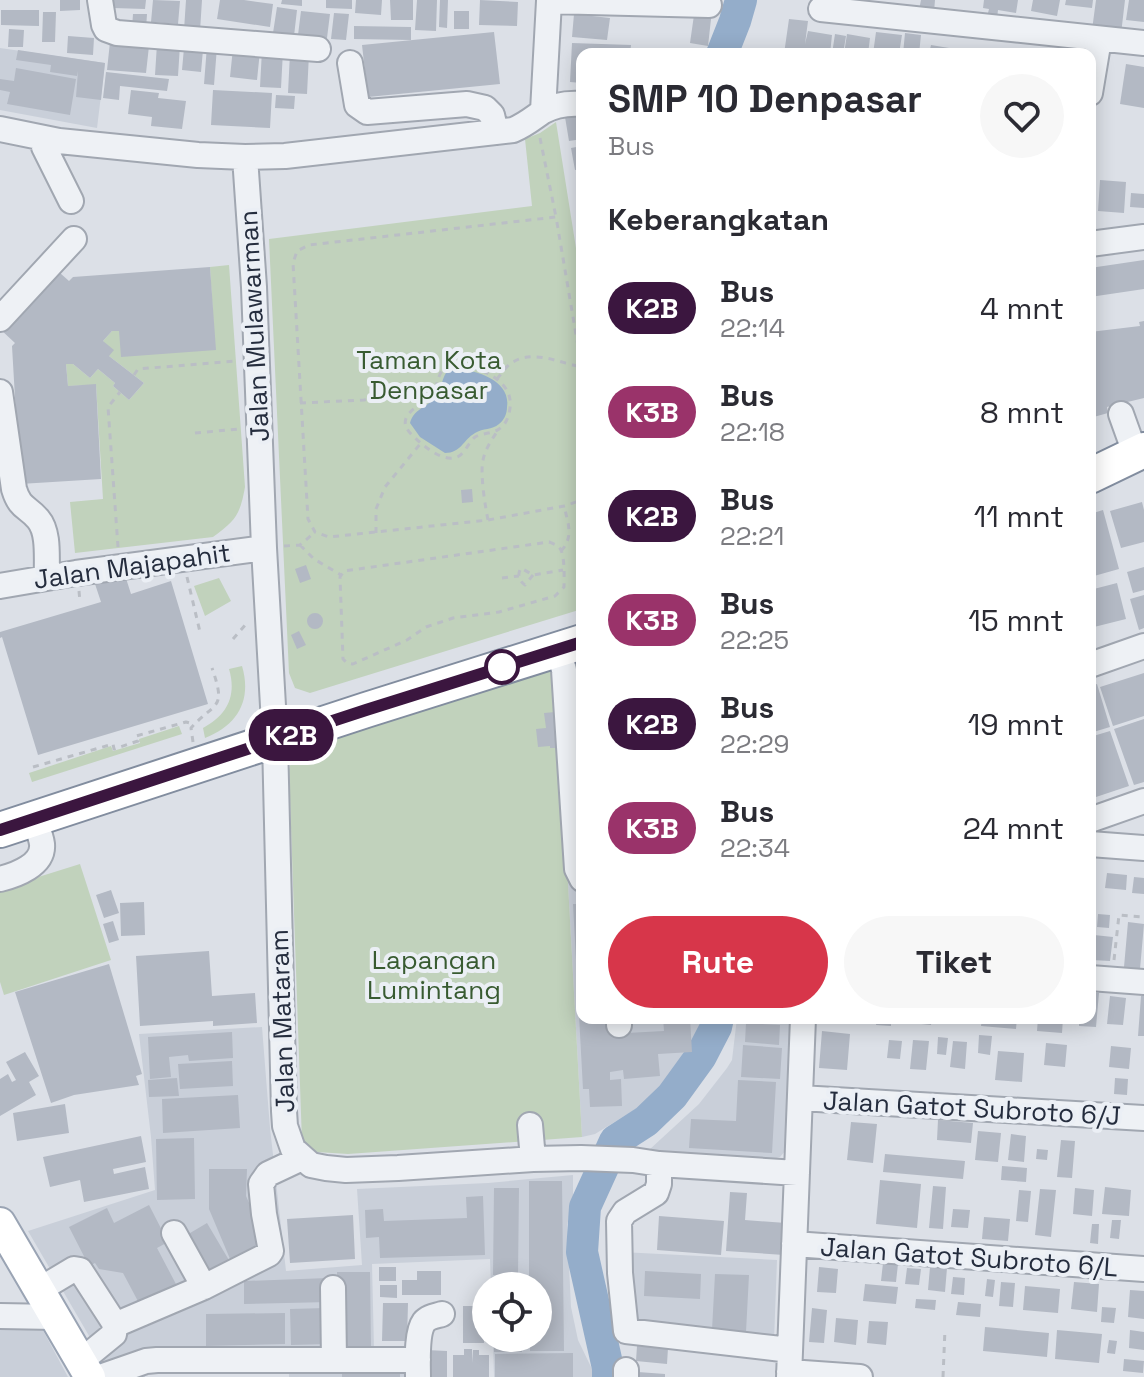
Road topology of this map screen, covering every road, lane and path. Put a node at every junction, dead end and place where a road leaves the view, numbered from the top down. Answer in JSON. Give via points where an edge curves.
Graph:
{"nodes":[{"id":1,"x":100,"y":0,"type":"edge"},
{"id":2,"x":709,"y":5,"type":"dead end"},
{"id":3,"x":821,"y":9,"type":"dead end"},
{"id":4,"x":1099,"y":39,"type":"junction"},
{"id":5,"x":1144,"y":43,"type":"edge"},
{"id":6,"x":318,"y":49,"type":"dead end"},
{"id":7,"x":1096,"y":57,"type":"edge"},
{"id":8,"x":350,"y":63,"type":"dead end"},
{"id":9,"x":576,"y":104,"type":"edge"},
{"id":10,"x":367,"y":112,"type":"junction"},
{"id":11,"x":539,"y":115,"type":"junction"},
{"id":12,"x":0,"y":129,"type":"edge"},
{"id":13,"x":496,"y":132,"type":"junction"},
{"id":14,"x":43,"y":138,"type":"junction"},
{"id":15,"x":371,"y":146,"type":"junction"},
{"id":16,"x":245,"y":157,"type":"junction"},
{"id":17,"x":71,"y":201,"type":"dead end"},
{"id":18,"x":556,"y":217,"type":"junction"},
{"id":19,"x":1144,"y":237,"type":"edge"},
{"id":20,"x":74,"y":239,"type":"dead end"},
{"id":21,"x":1096,"y":243,"type":"edge"},
{"id":22,"x":0,"y":319,"type":"edge"},
{"id":23,"x":576,"y":326,"type":"edge"},
{"id":24,"x":257,"y":360,"type":"junction"},
{"id":25,"x":576,"y":366,"type":"edge"},
{"id":26,"x":134,"y":375,"type":"dead end"},
{"id":27,"x":497,"y":379,"type":"junction"},
{"id":28,"x":0,"y":392,"type":"edge"},
{"id":29,"x":120,"y":392,"type":"dead end"},
{"id":30,"x":430,"y":397,"type":"junction"},
{"id":31,"x":300,"y":403,"type":"junction"},
{"id":32,"x":1121,"y":414,"type":"dead end"},
{"id":33,"x":260,"y":427,"type":"junction"},
{"id":34,"x":498,"y":430,"type":"junction"},
{"id":35,"x":195,"y":433,"type":"dead end"},
{"id":36,"x":421,"y":443,"type":"junction"},
{"id":37,"x":1141,"y":460,"type":"edge"},
{"id":38,"x":1096,"y":474,"type":"edge"},
{"id":39,"x":1096,"y":483,"type":"edge"},
{"id":40,"x":576,"y":502,"type":"edge"},
{"id":41,"x":564,"y":506,"type":"junction"},
{"id":42,"x":488,"y":520,"type":"junction"},
{"id":43,"x":315,"y":532,"type":"junction"},
{"id":44,"x":376,"y":533,"type":"junction"},
{"id":45,"x":300,"y":545,"type":"junction"},
{"id":46,"x":264,"y":548,"type":"junction"},
{"id":47,"x":561,"y":551,"type":"junction"},
{"id":48,"x":182,"y":558,"type":"junction"},
{"id":49,"x":119,"y":567,"type":"junction"},
{"id":50,"x":563,"y":570,"type":"junction"},
{"id":51,"x":341,"y":575,"type":"junction"},
{"id":52,"x":533,"y":575,"type":"junction"},
{"id":53,"x":519,"y":576,"type":"junction"},
{"id":54,"x":47,"y":578,"type":"junction"},
{"id":55,"x":502,"y":578,"type":"dead end"},
{"id":56,"x":0,"y":586,"type":"edge"},
{"id":57,"x":247,"y":623,"type":"dead end"},
{"id":58,"x":200,"y":632,"type":"dead end"},
{"id":59,"x":233,"y":639,"type":"dead end"},
{"id":60,"x":570,"y":645,"type":"edge"},
{"id":61,"x":1144,"y":646,"type":"edge"},
{"id":62,"x":1096,"y":663,"type":"edge"},
{"id":63,"x":212,"y":668,"type":"dead end"},
{"id":64,"x":194,"y":724,"type":"junction"},
{"id":65,"x":275,"y":741,"type":"junction"},
{"id":66,"x":196,"y":749,"type":"dead end"},
{"id":67,"x":33,"y":767,"type":"dead end"},
{"id":68,"x":1144,"y":801,"type":"edge"},
{"id":69,"x":1096,"y":818,"type":"edge"},
{"id":70,"x":34,"y":819,"type":"junction"},
{"id":71,"x":0,"y":830,"type":"edge"},
{"id":72,"x":1096,"y":844,"type":"edge"},
{"id":73,"x":1144,"y":848,"type":"edge"},
{"id":74,"x":576,"y":854,"type":"edge"},
{"id":75,"x":0,"y":879,"type":"edge"},
{"id":76,"x":1144,"y":917,"type":"edge"},
{"id":77,"x":1101,"y":978,"type":"edge"},
{"id":78,"x":1144,"y":982,"type":"edge"},
{"id":79,"x":803,"y":1024,"type":"edge"},
{"id":80,"x":800,"y":1098,"type":"junction"},
{"id":81,"x":1144,"y":1118,"type":"edge"},
{"id":82,"x":530,"y":1125,"type":"dead end"},
{"id":83,"x":302,"y":1158,"type":"junction"},
{"id":84,"x":533,"y":1159,"type":"junction"},
{"id":85,"x":659,"y":1164,"type":"junction"},
{"id":86,"x":797,"y":1173,"type":"junction"},
{"id":87,"x":174,"y":1233,"type":"dead end"},
{"id":88,"x":4,"y":1239,"type":"edge"},
{"id":89,"x":794,"y":1244,"type":"junction"},
{"id":90,"x":1144,"y":1269,"type":"edge"},
{"id":91,"x":204,"y":1287,"type":"junction"},
{"id":92,"x":333,"y":1288,"type":"dead end"},
{"id":93,"x":39,"y":1290,"type":"junction"},
{"id":94,"x":442,"y":1314,"type":"dead end"},
{"id":95,"x":0,"y":1316,"type":"edge"},
{"id":96,"x":55,"y":1317,"type":"junction"},
{"id":97,"x":113,"y":1321,"type":"junction"},
{"id":98,"x":945,"y":1329,"type":"dead end"},
{"id":99,"x":334,"y":1360,"type":"junction"},
{"id":100,"x":790,"y":1366,"type":"edge"},
{"id":101,"x":418,"y":1368,"type":"edge"},
{"id":102,"x":90,"y":1372,"type":"edge"},
{"id":103,"x":860,"y":1377,"type":"edge"},
{"id":104,"x":943,"y":1377,"type":"edge"}],
"edges":[{"from":1,"to":6,"type":"street","via":[[106,29],[117,33]]},
{"from":2,"to":11,"type":"street","via":[[549,1]]},
{"from":3,"to":4,"type":"street"},
{"from":4,"to":5,"type":"street"},
{"from":4,"to":7,"type":"street"},
{"from":8,"to":10,"type":"street","via":[[357,105]]},
{"from":9,"to":11,"type":"street"},
{"from":10,"to":13,"type":"street","via":[[467,104],[485,108]]},
{"from":10,"to":15,"type":"street"},
{"from":11,"to":13,"type":"street","via":[[513,130]]},
{"from":11,"to":18,"type":"path"},
{"from":12,"to":14,"type":"street"},
{"from":13,"to":15,"type":"street"},
{"from":14,"to":16,"type":"street"},
{"from":14,"to":17,"type":"street"},
{"from":15,"to":16,"type":"street"},
{"from":16,"to":24,"type":"street","name":"Jalan Mulawarman"},
{"from":18,"to":23,"type":"path"},
{"from":18,"to":31,"type":"path","via":[[309,245],[297,251],[293,263]]},
{"from":19,"to":21,"type":"street"},
{"from":20,"to":22,"type":"street"},
{"from":24,"to":26,"type":"path","via":[[138,369]]},
{"from":24,"to":33,"type":"street","name":"Jalan Mulawarman"},
{"from":25,"to":27,"type":"path","via":[[541,356],[523,358]]},
{"from":27,"to":30,"type":"path","via":[[472,366],[449,365]]},
{"from":27,"to":34,"type":"path","via":[[511,401],[506,422]]},
{"from":28,"to":54,"type":"street","via":[[14,489],[18,501],[43,527]]},
{"from":29,"to":49,"type":"path","via":[[108,407]]},
{"from":30,"to":31,"type":"path","via":[[426,392]]},
{"from":30,"to":36,"type":"path","via":[[408,414],[406,422],[407,431]]},
{"from":31,"to":43,"type":"path","via":[[308,519]]},
{"from":32,"to":37,"type":"street"},
{"from":33,"to":35,"type":"path"},
{"from":33,"to":46,"type":"street","name":"Jalan Mulawarman"},
{"from":34,"to":36,"type":"path","via":[[472,439],[452,458]]},
{"from":34,"to":42,"type":"path","via":[[483,460]]},
{"from":36,"to":44,"type":"path","via":[[385,487],[376,509]]},
{"from":37,"to":38,"type":"highway"},
{"from":37,"to":39,"type":"highway","via":[[1131,480]]},
{"from":40,"to":41,"type":"path"},
{"from":41,"to":42,"type":"path"},
{"from":41,"to":47,"type":"path","via":[[570,534]]},
{"from":42,"to":44,"type":"path"},
{"from":43,"to":44,"type":"path","via":[[329,537]]},
{"from":43,"to":45,"type":"path"},
{"from":45,"to":46,"type":"path"},
{"from":45,"to":51,"type":"path"},
{"from":46,"to":48,"type":"street","name":"Jalan Majapahit"},
{"from":46,"to":65,"type":"street","name":"Jalan Mulawarman"},
{"from":47,"to":50,"type":"path"},
{"from":47,"to":51,"type":"path","via":[[544,543],[346,570]]},
{"from":48,"to":49,"type":"street","name":"Jalan Majapahit"},
{"from":48,"to":58,"type":"path"},
{"from":49,"to":54,"type":"street","name":"Jalan Majapahit"},
{"from":50,"to":51,"type":"path","via":[[564,587],[555,596],[426,627],[353,664],[343,656]]},
{"from":50,"to":52,"type":"path"},
{"from":52,"to":53,"type":"path","via":[[521,568]]},
{"from":52,"to":53,"type":"path","via":[[525,585]]},
{"from":53,"to":55,"type":"path"},
{"from":54,"to":56,"type":"street","name":"Jalan Majapahit"},
{"from":57,"to":59,"type":"path"},
{"from":60,"to":65,"type":"highway"},
{"from":60,"to":74,"type":"street","via":[[564,670]]},
{"from":61,"to":62,"type":"street"},
{"from":63,"to":64,"type":"path","via":[[217,705]]},
{"from":64,"to":66,"type":"path"},
{"from":64,"to":67,"type":"path"},
{"from":65,"to":70,"type":"highway"},
{"from":65,"to":83,"type":"street","name":"Jalan Mataram","via":[[285,1126]]},
{"from":68,"to":69,"type":"street"},
{"from":70,"to":71,"type":"highway"},
{"from":70,"to":75,"type":"street","via":[[43,846],[40,855],[29,867]]},
{"from":72,"to":73,"type":"street"},
{"from":76,"to":77,"type":"path","via":[[1119,915]]},
{"from":77,"to":78,"type":"street"},
{"from":79,"to":80,"type":"street","name":"Jalan Gatot Subroto 6/J"},
{"from":80,"to":81,"type":"street","name":"Jalan Gatot Subroto 6/J"},
{"from":80,"to":86,"type":"street","name":"Jalan Gatot Subroto 6/J"},
{"from":82,"to":84,"type":"street"},
{"from":83,"to":84,"type":"street","via":[[311,1165],[346,1170]]},
{"from":83,"to":91,"type":"street","via":[[268,1174],[261,1184],[271,1253]]},
{"from":84,"to":85,"type":"street"},
{"from":85,"to":86,"type":"street"},
{"from":85,"to":100,"type":"street","via":[[656,1193],[619,1221],[626,1331]]},
{"from":86,"to":89,"type":"street","name":"Jalan Gatot Subroto 6/J"},
{"from":87,"to":91,"type":"street"},
{"from":88,"to":93,"type":"main road"},
{"from":89,"to":90,"type":"street","name":"Jalan Gatot Subroto 6/L"},
{"from":89,"to":100,"type":"street","name":"Jalan Gatot Subroto 6/J"},
{"from":91,"to":97,"type":"street","via":[[122,1322]]},
{"from":92,"to":99,"type":"street"},
{"from":93,"to":96,"type":"main road"},
{"from":93,"to":97,"type":"street","via":[[80,1270]]},
{"from":94,"to":101,"type":"street","via":[[424,1322]]},
{"from":95,"to":96,"type":"street"},
{"from":96,"to":102,"type":"main road"},
{"from":97,"to":102,"type":"street","via":[[114,1334]]},
{"from":98,"to":104,"type":"path"},
{"from":99,"to":101,"type":"street"},
{"from":99,"to":102,"type":"street","via":[[157,1360]]},
{"from":100,"to":103,"type":"street"}]}
